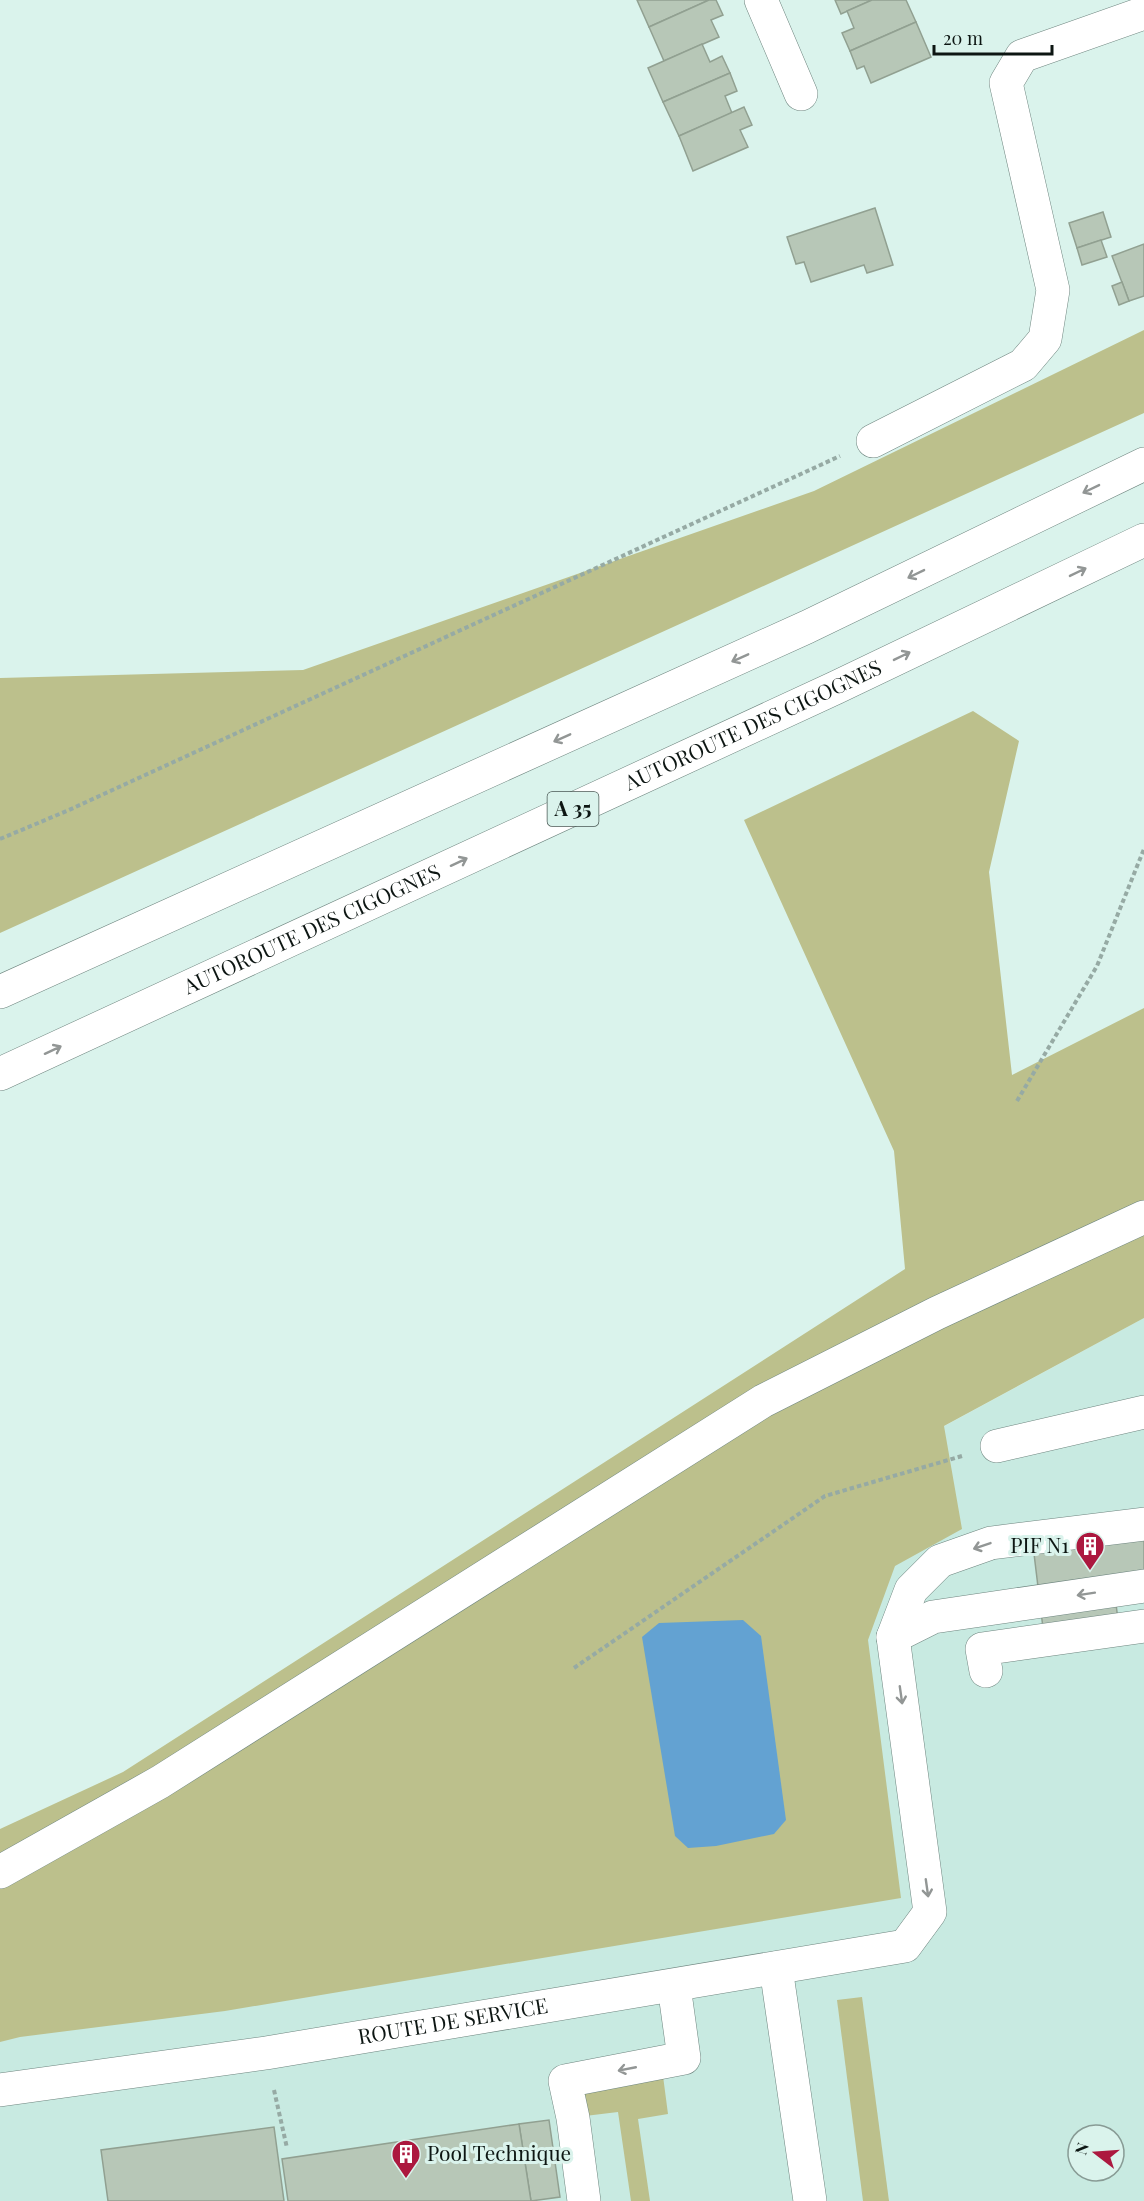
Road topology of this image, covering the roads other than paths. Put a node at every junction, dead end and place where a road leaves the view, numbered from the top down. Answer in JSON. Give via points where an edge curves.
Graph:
{"nodes":[{"id":1,"x":761,"y":0,"type":"edge"},
{"id":2,"x":1144,"y":13,"type":"edge"},
{"id":3,"x":801,"y":94,"type":"dead end"},
{"id":4,"x":873,"y":441,"type":"road end"},
{"id":5,"x":1144,"y":464,"type":"edge"},
{"id":6,"x":1144,"y":540,"type":"edge"},
{"id":7,"x":0,"y":992,"type":"edge"},
{"id":8,"x":0,"y":1074,"type":"edge"},
{"id":9,"x":1144,"y":1216,"type":"edge"},
{"id":10,"x":1144,"y":1412,"type":"edge"},
{"id":11,"x":998,"y":1446,"type":"road end"},
{"id":12,"x":1144,"y":1524,"type":"edge"},
{"id":13,"x":1144,"y":1586,"type":"edge"},
{"id":14,"x":1144,"y":1626,"type":"edge"},
{"id":15,"x":893,"y":1637,"type":"junction"},
{"id":16,"x":986,"y":1671,"type":"dead end"},
{"id":17,"x":0,"y":1872,"type":"edge"},
{"id":18,"x":776,"y":1968,"type":"junction"},
{"id":19,"x":674,"y":1986,"type":"junction"},
{"id":20,"x":0,"y":2090,"type":"edge"},
{"id":21,"x":584,"y":2201,"type":"edge"},
{"id":22,"x":810,"y":2201,"type":"edge"}],
"edges":[{"from":1,"to":3,"type":"main road"},
{"from":2,"to":4,"type":"main road","via":[[1022,56],[1006,83],[1053,290],[1045,339],[1023,365]]},
{"from":5,"to":7,"type":"main road","one_way":true,"via":[[807,627]]},
{"from":8,"to":6,"type":"main road","name":"AUTOROUTE DES CIGOGNES","number":"A 35","one_way":true,"via":[[835,688]]},
{"from":9,"to":17,"type":"main road","via":[[937,1313],[763,1401],[160,1782]]},
{"from":10,"to":11,"type":"main road"},
{"from":12,"to":15,"type":"main road","one_way":true,"via":[[991,1543],[940,1561],[911,1590]]},
{"from":13,"to":15,"type":"main road","one_way":true,"via":[[933,1617]]},
{"from":14,"to":16,"type":"main road","via":[[1093,1642],[982,1649]]},
{"from":15,"to":18,"type":"main road","name":"ROUTE DE SERVICE","one_way":true,"via":[[930,1912],[905,1946]]},
{"from":18,"to":19,"type":"main road","name":"ROUTE DE SERVICE"},
{"from":18,"to":22,"type":"main road"},
{"from":19,"to":20,"type":"main road","name":"ROUTE DE SERVICE","via":[[266,2053]]},
{"from":19,"to":21,"type":"main road","one_way":true,"via":[[684,2058],[565,2081]]}]}
